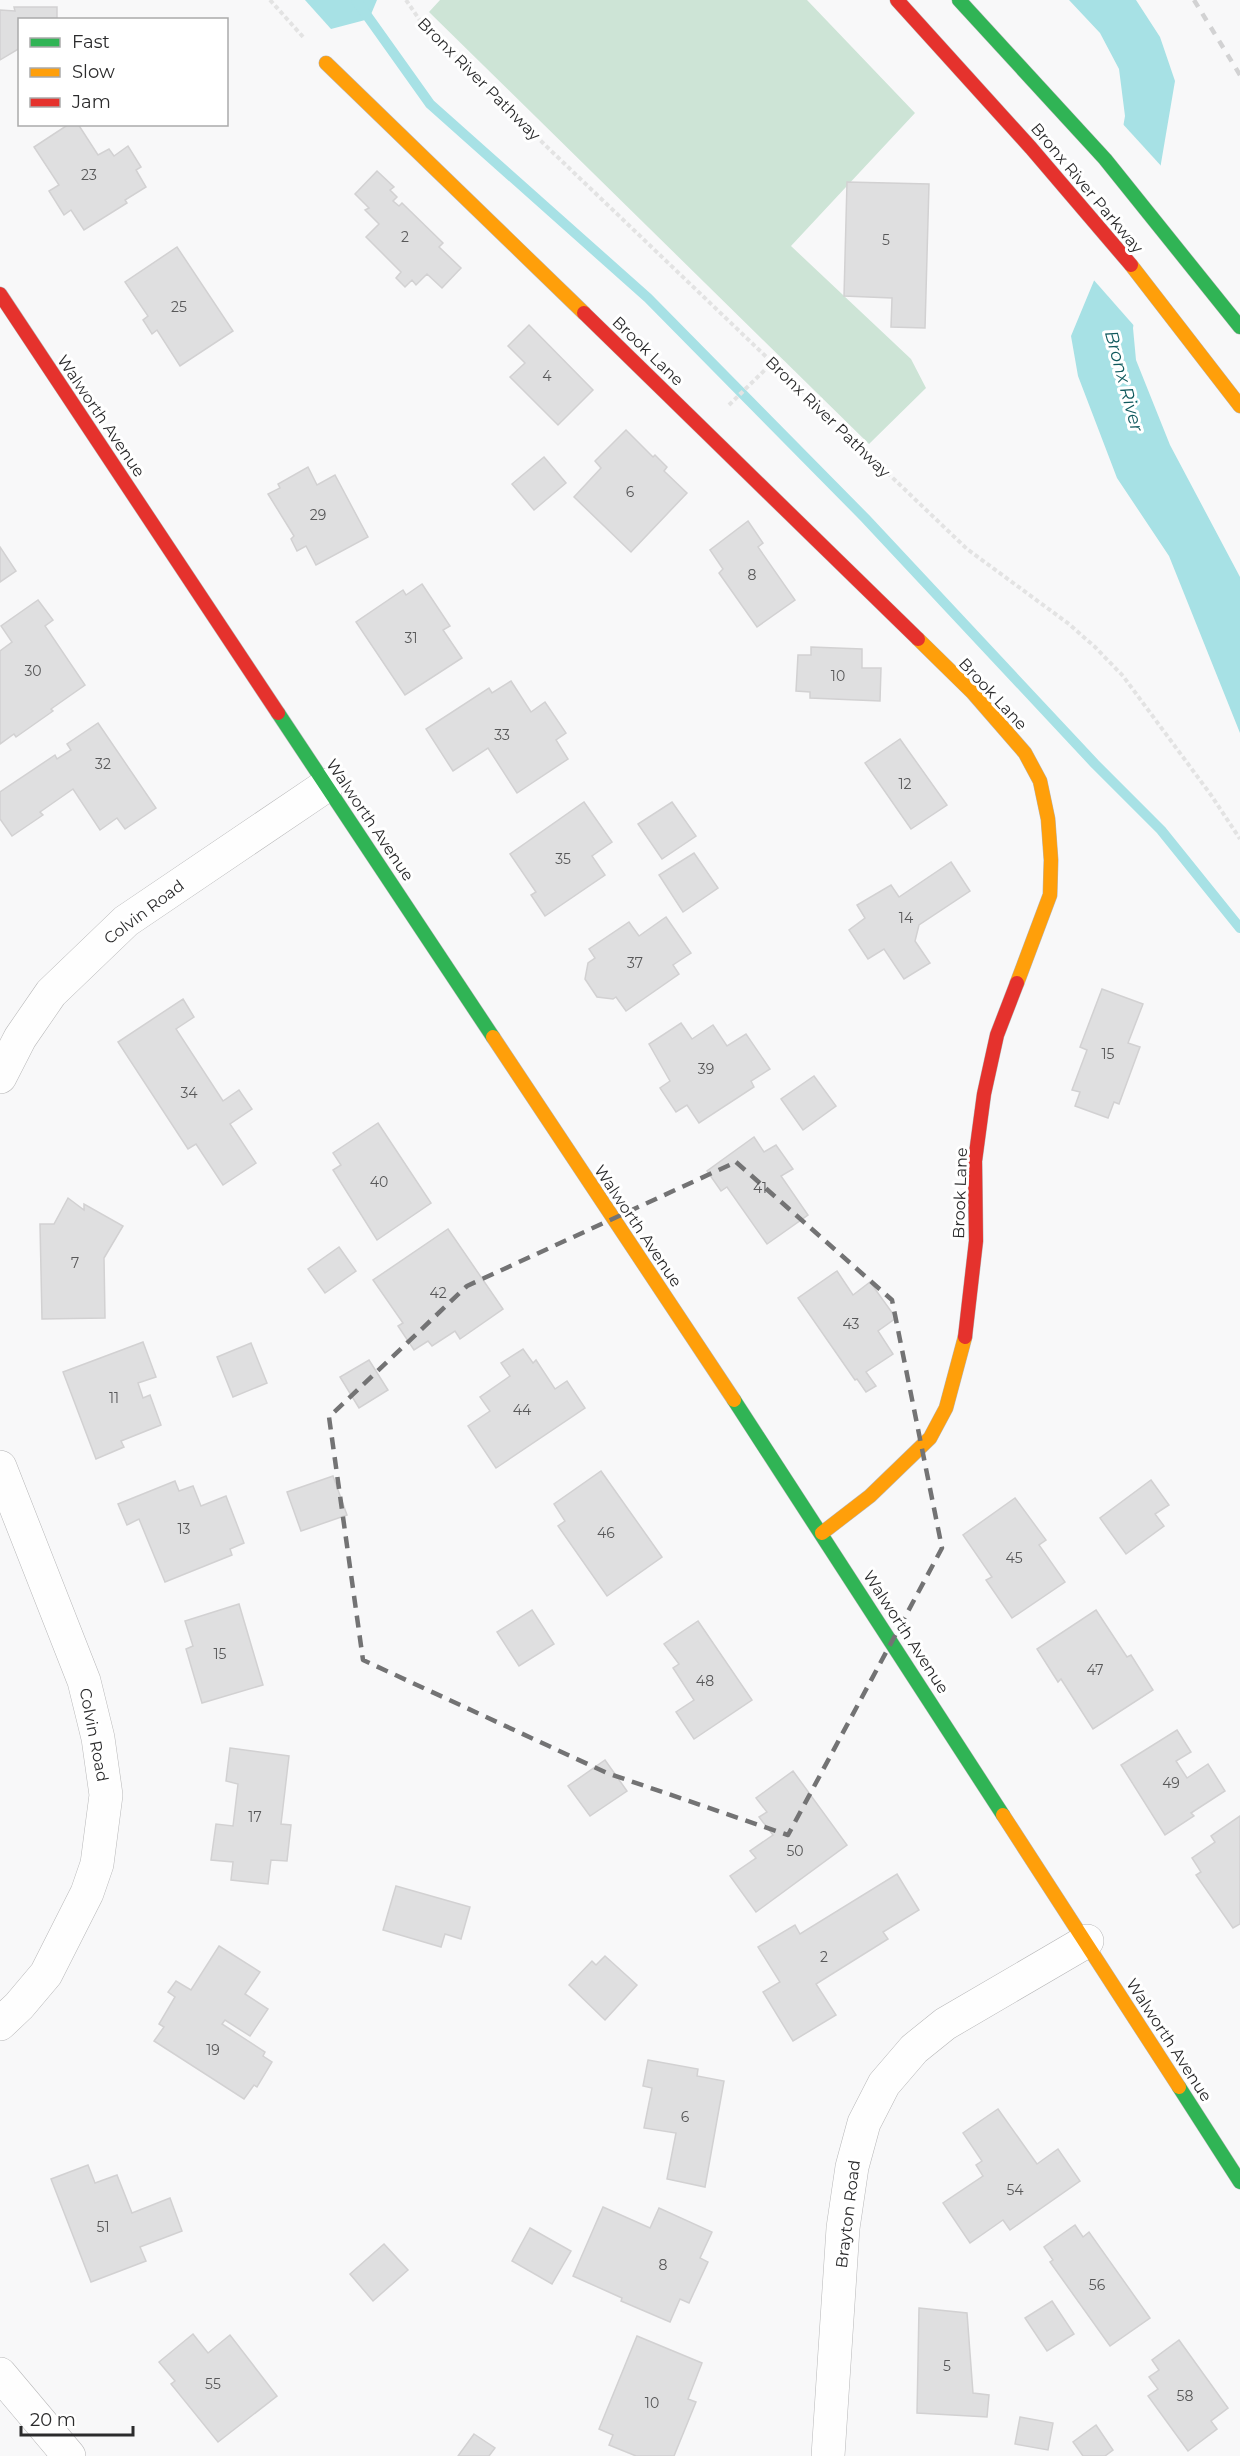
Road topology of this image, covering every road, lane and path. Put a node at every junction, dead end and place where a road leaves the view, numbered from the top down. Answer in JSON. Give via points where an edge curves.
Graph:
{"nodes":[{"id":1,"x":270,"y":0,"type":"edge"},
{"id":2,"x":406,"y":0,"type":"edge"},
{"id":3,"x":897,"y":0,"type":"edge"},
{"id":4,"x":959,"y":0,"type":"edge"},
{"id":5,"x":326,"y":63,"type":"joint"},
{"id":6,"x":0,"y":294,"type":"edge"},
{"id":7,"x":1240,"y":327,"type":"edge"},
{"id":8,"x":772,"y":363,"type":"junction"},
{"id":9,"x":735,"y":399,"type":"dead end"},
{"id":10,"x":1240,"y":406,"type":"edge"},
{"id":11,"x":327,"y":785,"type":"junction"},
{"id":12,"x":1240,"y":839,"type":"edge"},
{"id":13,"x":0,"y":1077,"type":"edge"},
{"id":14,"x":0,"y":1467,"type":"edge"},
{"id":15,"x":822,"y":1533,"type":"junction"},
{"id":16,"x":1086,"y":1941,"type":"junction"},
{"id":17,"x":0,"y":2024,"type":"edge"},
{"id":18,"x":1240,"y":2181,"type":"edge"},
{"id":19,"x":0,"y":2374,"type":"edge"},
{"id":20,"x":69,"y":2456,"type":"edge"},
{"id":21,"x":828,"y":2456,"type":"edge"}],
"edges":[{"from":1,"to":5,"type":"path"},
{"from":2,"to":8,"type":"path","name":"Bronx River Pathway","via":[[419,19],[545,146]]},
{"from":3,"to":10,"type":"main road","name":"Bronx River Parkway","via":[[1092,218]]},
{"from":4,"to":7,"type":"main road","name":"Bronx River Parkway","via":[[1105,159]]},
{"from":5,"to":15,"type":"main road","name":"Brook Lane","via":[[973,693],[1025,753],[1040,781],[1048,819],[1050,895],[997,1035],[984,1094],[975,1161],[976,1241],[966,1332],[955,1379],[946,1408],[930,1438],[870,1496]]},
{"from":6,"to":11,"type":"main road","name":"Walworth Avenue"},
{"from":8,"to":9,"type":"path"},
{"from":8,"to":12,"type":"path","name":"Bronx River Pathway","via":[[967,549],[1095,647],[1123,676]]},
{"from":11,"to":13,"type":"street","name":"Colvin Road","via":[[126,921],[51,993],[20,1038]]},
{"from":11,"to":15,"type":"main road","name":"Walworth Avenue"},
{"from":14,"to":17,"type":"street","name":"Colvin Road","via":[[84,1681],[106,1795],[98,1864],[83,1902],[46,1974]]},
{"from":15,"to":16,"type":"main road","name":"Walworth Avenue"},
{"from":16,"to":18,"type":"main road","name":"Walworth Avenue"},
{"from":16,"to":21,"type":"street","name":"Brayton Road","via":[[945,2024],[914,2049],[884,2084],[864,2122],[852,2167],[843,2228]]},
{"from":19,"to":20,"type":"street"}]}
